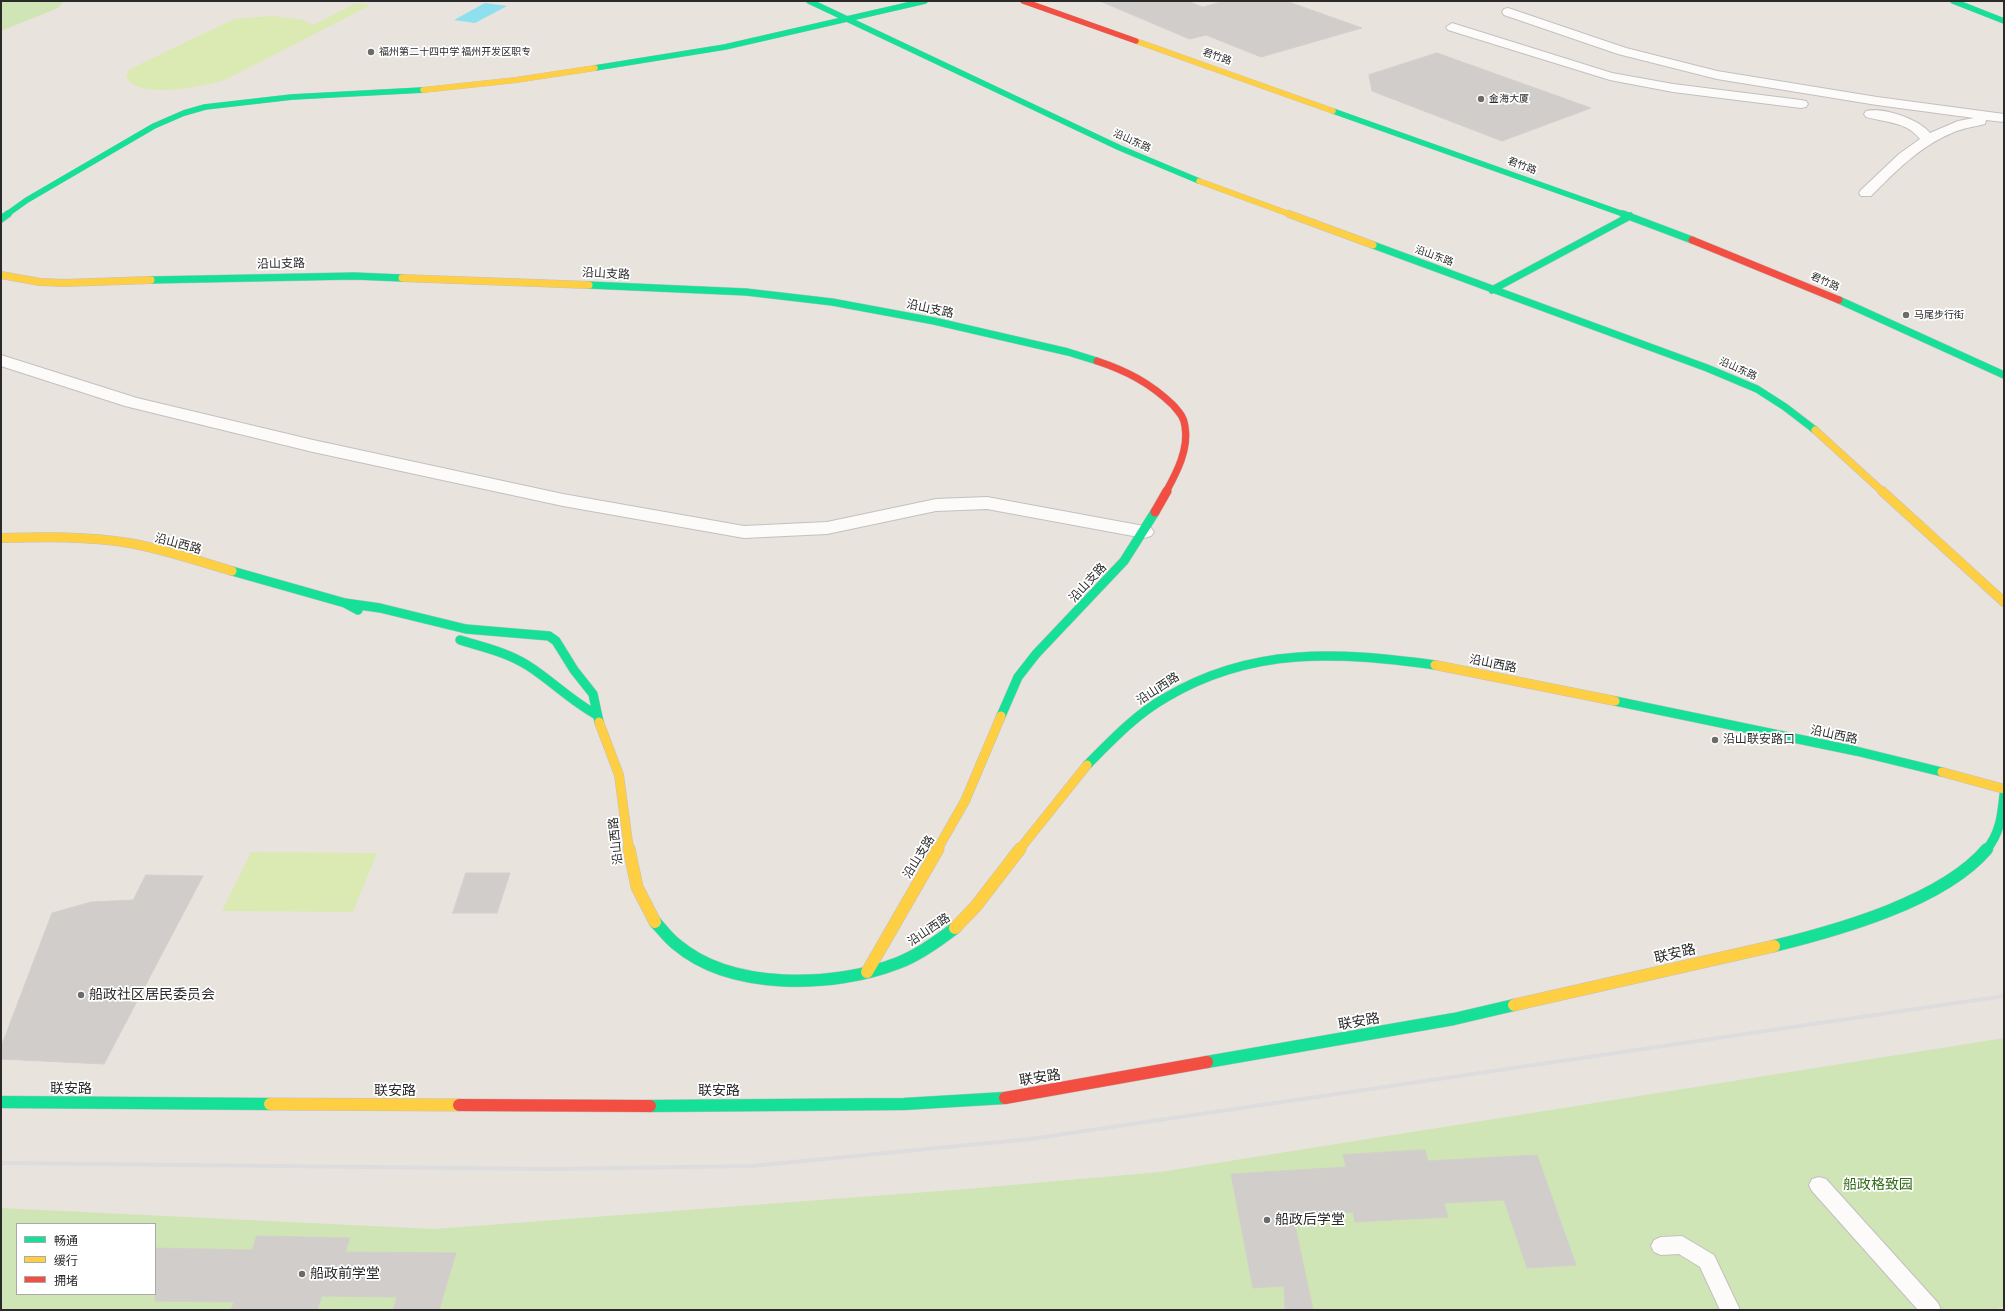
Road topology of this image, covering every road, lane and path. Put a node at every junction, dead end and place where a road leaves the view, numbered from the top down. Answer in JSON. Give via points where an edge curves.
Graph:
{"nodes":[{"id":1,"x":809,"y":1,"type":"edge"},
{"id":2,"x":925,"y":1,"type":"edge"},
{"id":3,"x":1023,"y":1,"type":"edge"},
{"id":4,"x":1953,"y":1,"type":"edge"},
{"id":5,"x":1508,"y":12,"type":"dead end"},
{"id":6,"x":848,"y":20,"type":"junction"},
{"id":7,"x":2004,"y":21,"type":"edge"},
{"id":8,"x":1452,"y":27,"type":"dead end"},
{"id":9,"x":1563,"y":31,"type":"junction"},
{"id":10,"x":1539,"y":34,"type":"dead end"},
{"id":11,"x":1527,"y":39,"type":"dead end"},
{"id":12,"x":1515,"y":47,"type":"junction"},
{"id":13,"x":1812,"y":105,"type":"dead end"},
{"id":14,"x":1857,"y":112,"type":"dead end"},
{"id":15,"x":2004,"y":118,"type":"edge"},
{"id":16,"x":1928,"y":140,"type":"junction"},
{"id":17,"x":1866,"y":193,"type":"dead end"},
{"id":18,"x":1630,"y":216,"type":"junction"},
{"id":19,"x":1,"y":219,"type":"edge"},
{"id":20,"x":1,"y":274,"type":"edge"},
{"id":21,"x":1492,"y":290,"type":"junction"},
{"id":22,"x":1,"y":360,"type":"edge"},
{"id":23,"x":2004,"y":375,"type":"edge"},
{"id":24,"x":1144,"y":532,"type":"junction"},
{"id":25,"x":1,"y":538,"type":"edge"},
{"id":26,"x":2004,"y":602,"type":"edge"},
{"id":27,"x":345,"y":603,"type":"junction"},
{"id":28,"x":397,"y":622,"type":"dead end"},
{"id":29,"x":537,"y":634,"type":"junction"},
{"id":30,"x":449,"y":637,"type":"dead end"},
{"id":31,"x":510,"y":657,"type":"junction"},
{"id":32,"x":596,"y":715,"type":"junction"},
{"id":33,"x":2004,"y":788,"type":"edge"},
{"id":34,"x":2004,"y":795,"type":"edge"},
{"id":35,"x":867,"y":972,"type":"junction"},
{"id":36,"x":1,"y":1102,"type":"edge"},
{"id":37,"x":1819,"y":1184,"type":"dead end"},
{"id":38,"x":1661,"y":1246,"type":"dead end"},
{"id":39,"x":1730,"y":1310,"type":"edge"},
{"id":40,"x":1931,"y":1310,"type":"edge"}],
"edges":[{"from":1,"to":6,"type":"street","name":"沿山东路"},
{"from":2,"to":6,"type":"street"},
{"from":3,"to":18,"type":"street","name":"君竹路"},
{"from":4,"to":7,"type":"street"},
{"from":5,"to":9,"type":"street"},
{"from":6,"to":19,"type":"street","via":[[696,53],[482,84],[292,97],[205,107],[148,129],[27,200]]},
{"from":6,"to":21,"type":"street","name":"沿山东路","via":[[1158,165]]},
{"from":8,"to":12,"type":"street"},
{"from":9,"to":10,"type":"street"},
{"from":9,"to":15,"type":"street","via":[[1622,51],[1717,75],[1877,101]]},
{"from":11,"to":12,"type":"street"},
{"from":12,"to":13,"type":"street","via":[[1610,76],[1673,88]]},
{"from":14,"to":16,"type":"street","via":[[1891,117],[1908,123],[1921,131]]},
{"from":15,"to":16,"type":"street","via":[[1966,123],[1947,129]]},
{"from":16,"to":17,"type":"street","via":[[1904,156]]},
{"from":18,"to":21,"type":"street"},
{"from":18,"to":23,"type":"street","name":"君竹路","via":[[1805,285]]},
{"from":20,"to":24,"type":"street","name":"沿山支路","via":[[40,282],[64,283],[354,276],[734,291],[845,303],[1054,348],[1107,364],[1130,374],[1162,393],[1182,416],[1186,439],[1183,455]]},
{"from":21,"to":26,"type":"street","name":"沿山东路","via":[[1707,368],[1747,384],[1770,397],[1820,434]]},
{"from":22,"to":24,"type":"street","via":[[131,402],[313,446],[563,500],[744,532],[827,528],[936,505],[987,503]]},
{"from":24,"to":35,"type":"street","name":"沿山支路","via":[[1132,552],[1112,576],[1036,654],[1018,678],[965,801]]},
{"from":25,"to":27,"type":"street","name":"沿山西路","via":[[70,538],[140,546]]},
{"from":27,"to":28,"type":"street","name":"沿山西路","via":[[360,611]]},
{"from":27,"to":29,"type":"street","name":"沿山西路","via":[[367,604],[478,632]]},
{"from":29,"to":31,"type":"street","via":[[513,643],[509,648]]},
{"from":29,"to":32,"type":"street","name":"沿山西路","via":[[554,639],[559,644],[566,660],[595,698]]},
{"from":30,"to":31,"type":"street"},
{"from":31,"to":32,"type":"street","via":[[538,672],[579,706]]},
{"from":32,"to":35,"type":"street","name":"沿山西路","via":[[615,758],[620,779],[628,855],[633,875],[651,919],[671,942],[693,957],[720,969],[760,978],[795,982],[824,980]]},
{"from":33,"to":35,"type":"street","name":"沿山西路","via":[[1887,758],[1452,668],[1350,655],[1269,660],[1216,672],[1184,685],[1152,705],[1117,734],[1086,765],[957,927],[916,954]]},
{"from":34,"to":36,"type":"street","name":"联安路","via":[[2000,826],[1992,843],[1977,860],[1954,877],[1867,919],[1793,942],[1454,1019],[1005,1098],[904,1104],[677,1106]]},
{"from":37,"to":40,"type":"lane"},
{"from":38,"to":39,"type":"lane","via":[[1682,1245],[1707,1261]]}]}
